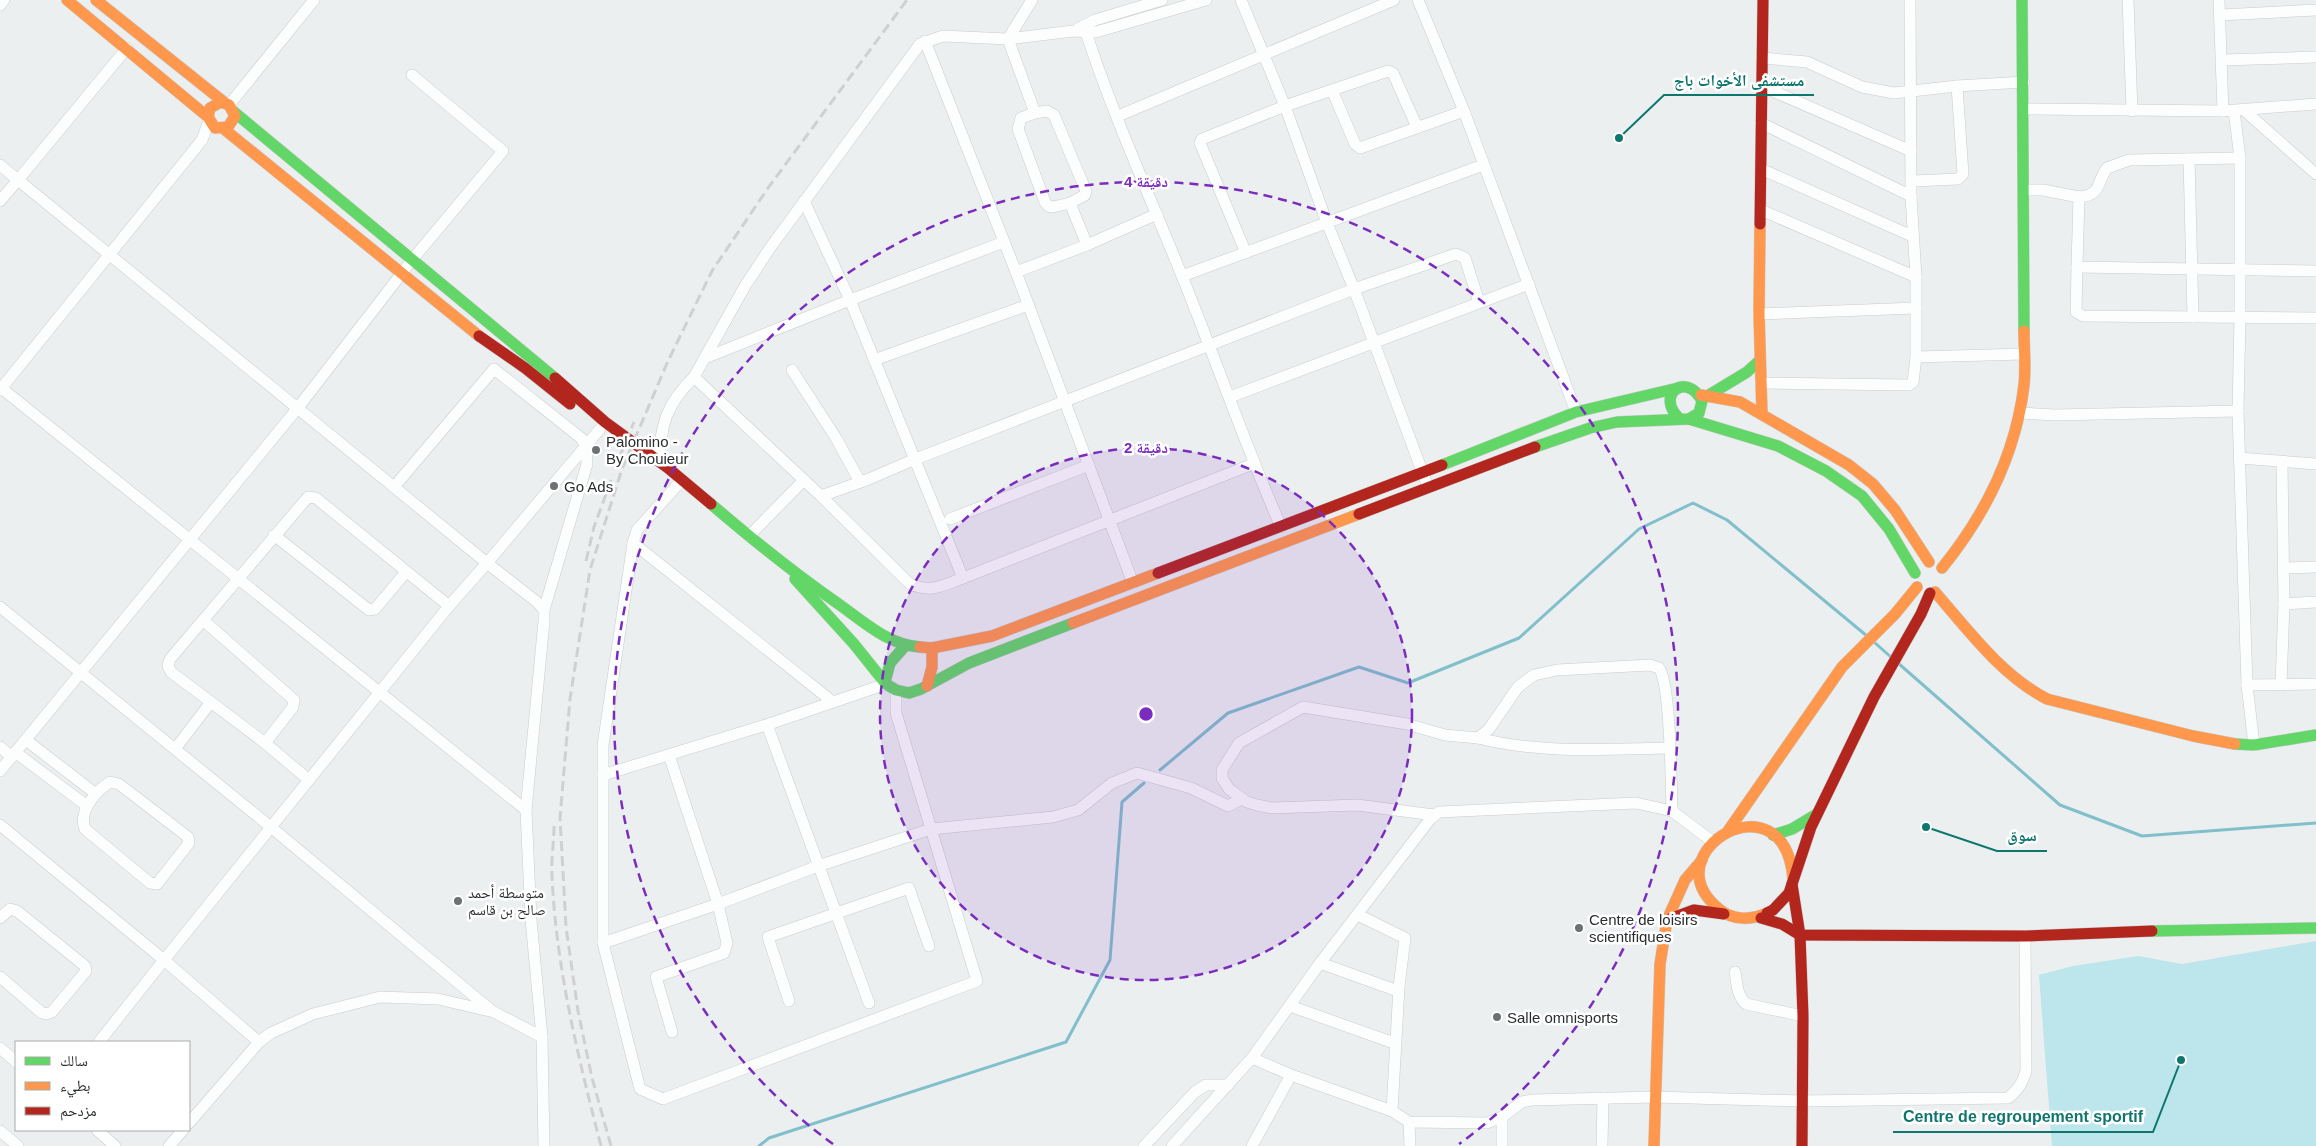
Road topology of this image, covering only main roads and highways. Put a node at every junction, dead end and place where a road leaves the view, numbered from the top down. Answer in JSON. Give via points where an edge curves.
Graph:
{"nodes":[{"id":1,"x":67,"y":0,"type":"edge"},
{"id":2,"x":96,"y":0,"type":"edge"},
{"id":3,"x":1763,"y":0,"type":"edge"},
{"id":4,"x":2022,"y":0,"type":"edge"},
{"id":5,"x":230,"y":106,"type":"junction"},
{"id":6,"x":208,"y":119,"type":"junction"},
{"id":7,"x":223,"y":129,"type":"junction"},
{"id":8,"x":1759,"y":361,"type":"junction"},
{"id":9,"x":1678,"y":388,"type":"junction"},
{"id":10,"x":1705,"y":395,"type":"junction"},
{"id":11,"x":1762,"y":414,"type":"junction"},
{"id":12,"x":1685,"y":419,"type":"junction"},
{"id":13,"x":681,"y":481,"type":"junction"},
{"id":14,"x":1929,"y":562,"type":"junction"},
{"id":15,"x":786,"y":567,"type":"junction"},
{"id":16,"x":1942,"y":568,"type":"junction"},
{"id":17,"x":1915,"y":573,"type":"junction"},
{"id":18,"x":1917,"y":587,"type":"junction"},
{"id":19,"x":1932,"y":592,"type":"junction"},
{"id":20,"x":905,"y":646,"type":"junction"},
{"id":21,"x":932,"y":648,"type":"junction"},
{"id":22,"x":889,"y":685,"type":"junction"},
{"id":23,"x":927,"y":686,"type":"junction"},
{"id":24,"x":2316,"y":735,"type":"edge"},
{"id":25,"x":1817,"y":814,"type":"junction"},
{"id":26,"x":1728,"y":831,"type":"junction"},
{"id":27,"x":1773,"y":835,"type":"junction"},
{"id":28,"x":1702,"y":860,"type":"junction"},
{"id":29,"x":1792,"y":881,"type":"junction"},
{"id":30,"x":1724,"y":914,"type":"junction"},
{"id":31,"x":1761,"y":918,"type":"junction"},
{"id":32,"x":1667,"y":920,"type":"junction"},
{"id":33,"x":2316,"y":928,"type":"edge"},
{"id":34,"x":1800,"y":935,"type":"junction"},
{"id":35,"x":1654,"y":1146,"type":"edge"},
{"id":36,"x":1802,"y":1146,"type":"edge"}],
"edges":[{"from":1,"to":6,"type":"main road"},
{"from":2,"to":5,"type":"main road"},
{"from":3,"to":8,"type":"main road"},
{"from":4,"to":16,"type":"main road","via":[[2024,383],[2021,413],[2001,473],[1958,550]]},
{"from":5,"to":6,"type":"main road","via":[[213,105]]},
{"from":5,"to":7,"type":"main road","via":[[232,124]]},
{"from":5,"to":13,"type":"main road","via":[[514,342],[605,422]]},
{"from":6,"to":7,"type":"main road","via":[[215,128]]},
{"from":7,"to":13,"type":"main road","via":[[600,429],[653,469]]},
{"from":8,"to":10,"type":"main road","via":[[1749,372]]},
{"from":8,"to":11,"type":"main road"},
{"from":9,"to":10,"type":"main road","via":[[1692,387]]},
{"from":9,"to":12,"type":"main road","via":[[1669,402],[1672,412]]},
{"from":9,"to":21,"type":"main road","via":[[1576,412],[992,636]]},
{"from":10,"to":11,"type":"main road","via":[[1740,402]]},
{"from":10,"to":12,"type":"main road","via":[[1695,417]]},
{"from":11,"to":14,"type":"main road","via":[[1849,465],[1873,484],[1895,510]]},
{"from":12,"to":17,"type":"main road","via":[[1778,446],[1826,470],[1862,496],[1889,529]]},
{"from":12,"to":23,"type":"main road","via":[[1617,422],[1590,428],[968,662]]},
{"from":13,"to":15,"type":"main road"},
{"from":14,"to":16,"type":"main road"},
{"from":14,"to":17,"type":"main road","via":[[1920,565]]},
{"from":15,"to":20,"type":"main road","via":[[885,637]]},
{"from":15,"to":22,"type":"main road"},
{"from":16,"to":19,"type":"main road","via":[[1944,582]]},
{"from":17,"to":18,"type":"main road"},
{"from":18,"to":19,"type":"main road"},
{"from":18,"to":26,"type":"main road","via":[[1896,614],[1842,667]]},
{"from":19,"to":24,"type":"main road","via":[[2007,672],[2037,695],[2234,744],[2254,745]]},
{"from":19,"to":25,"type":"main road","via":[[1874,697]]},
{"from":20,"to":21,"type":"main road"},
{"from":20,"to":22,"type":"main road","via":[[890,663]]},
{"from":21,"to":23,"type":"main road"},
{"from":22,"to":23,"type":"main road","via":[[908,693]]},
{"from":25,"to":27,"type":"main road","via":[[1792,829]]},
{"from":25,"to":29,"type":"main road"},
{"from":26,"to":27,"type":"main road","via":[[1746,826]]},
{"from":26,"to":28,"type":"main road","via":[[1713,842]]},
{"from":27,"to":29,"type":"main road","via":[[1787,849],[1792,864]]},
{"from":28,"to":30,"type":"main road","via":[[1700,870],[1704,891]]},
{"from":28,"to":32,"type":"main road","via":[[1685,880]]},
{"from":29,"to":31,"type":"main road","via":[[1789,893],[1777,908]]},
{"from":29,"to":34,"type":"main road"},
{"from":30,"to":31,"type":"main road","via":[[1742,920]]},
{"from":30,"to":32,"type":"main road","via":[[1694,910]]},
{"from":31,"to":34,"type":"main road","via":[[1780,922]]},
{"from":32,"to":35,"type":"main road","via":[[1660,964]]},
{"from":33,"to":34,"type":"main road","via":[[2025,936]]},
{"from":34,"to":36,"type":"main road"}]}
